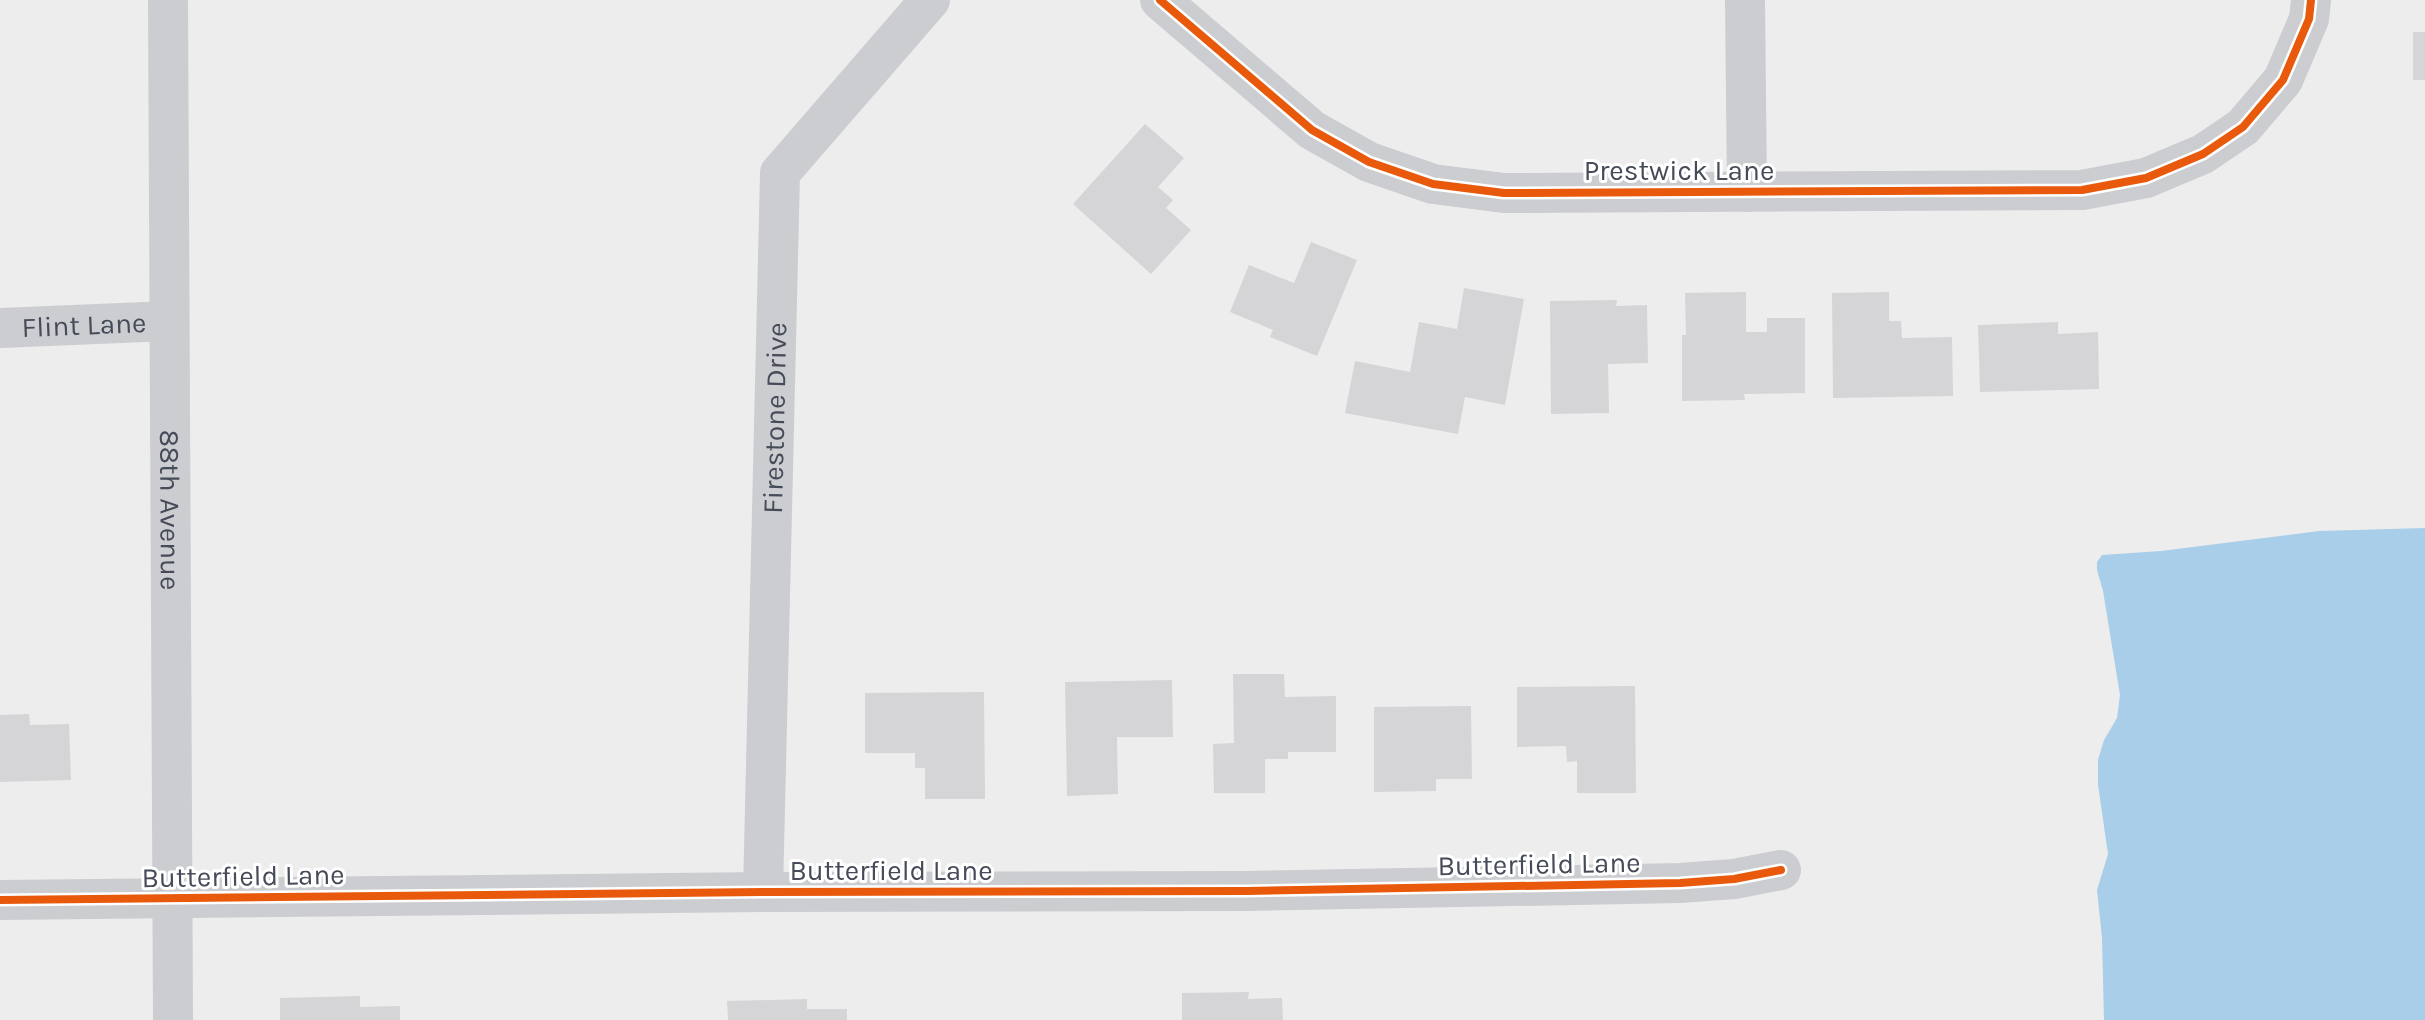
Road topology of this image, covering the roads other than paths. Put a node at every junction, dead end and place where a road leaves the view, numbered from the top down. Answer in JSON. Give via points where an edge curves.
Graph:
{"nodes":[{"id":1,"x":168,"y":0,"type":"edge"},
{"id":2,"x":930,"y":0,"type":"edge"},
{"id":3,"x":1160,"y":0,"type":"edge"},
{"id":4,"x":1745,"y":0,"type":"edge"},
{"id":5,"x":2311,"y":0,"type":"edge"},
{"id":6,"x":1747,"y":192,"type":"junction"},
{"id":7,"x":169,"y":321,"type":"junction"},
{"id":8,"x":0,"y":328,"type":"edge"},
{"id":9,"x":1781,"y":870,"type":"dead end"},
{"id":10,"x":763,"y":892,"type":"junction"},
{"id":11,"x":173,"y":899,"type":"junction"},
{"id":12,"x":0,"y":900,"type":"edge"},
{"id":13,"x":173,"y":1020,"type":"edge"}],
"edges":[{"from":1,"to":7,"type":"street","name":"88th Avenue"},
{"from":2,"to":10,"type":"street","name":"Firestone Drive","via":[[780,173]]},
{"from":3,"to":6,"type":"street","name":"Prestwick Lane","via":[[1312,130],[1369,162],[1433,184],[1504,193]]},
{"from":4,"to":6,"type":"street"},
{"from":5,"to":6,"type":"street","name":"Prestwick Lane","via":[[2309,19],[2283,80],[2243,127],[2203,154],[2146,178],[2082,190]]},
{"from":7,"to":8,"type":"street","name":"Flint Lane"},
{"from":7,"to":11,"type":"street","name":"88th Avenue"},
{"from":9,"to":10,"type":"street","name":"Butterfield Lane","via":[[1680,883]]},
{"from":10,"to":11,"type":"street","name":"Butterfield Lane"},
{"from":11,"to":12,"type":"street","name":"Butterfield Lane"},
{"from":11,"to":13,"type":"street","name":"88th Avenue"}]}
